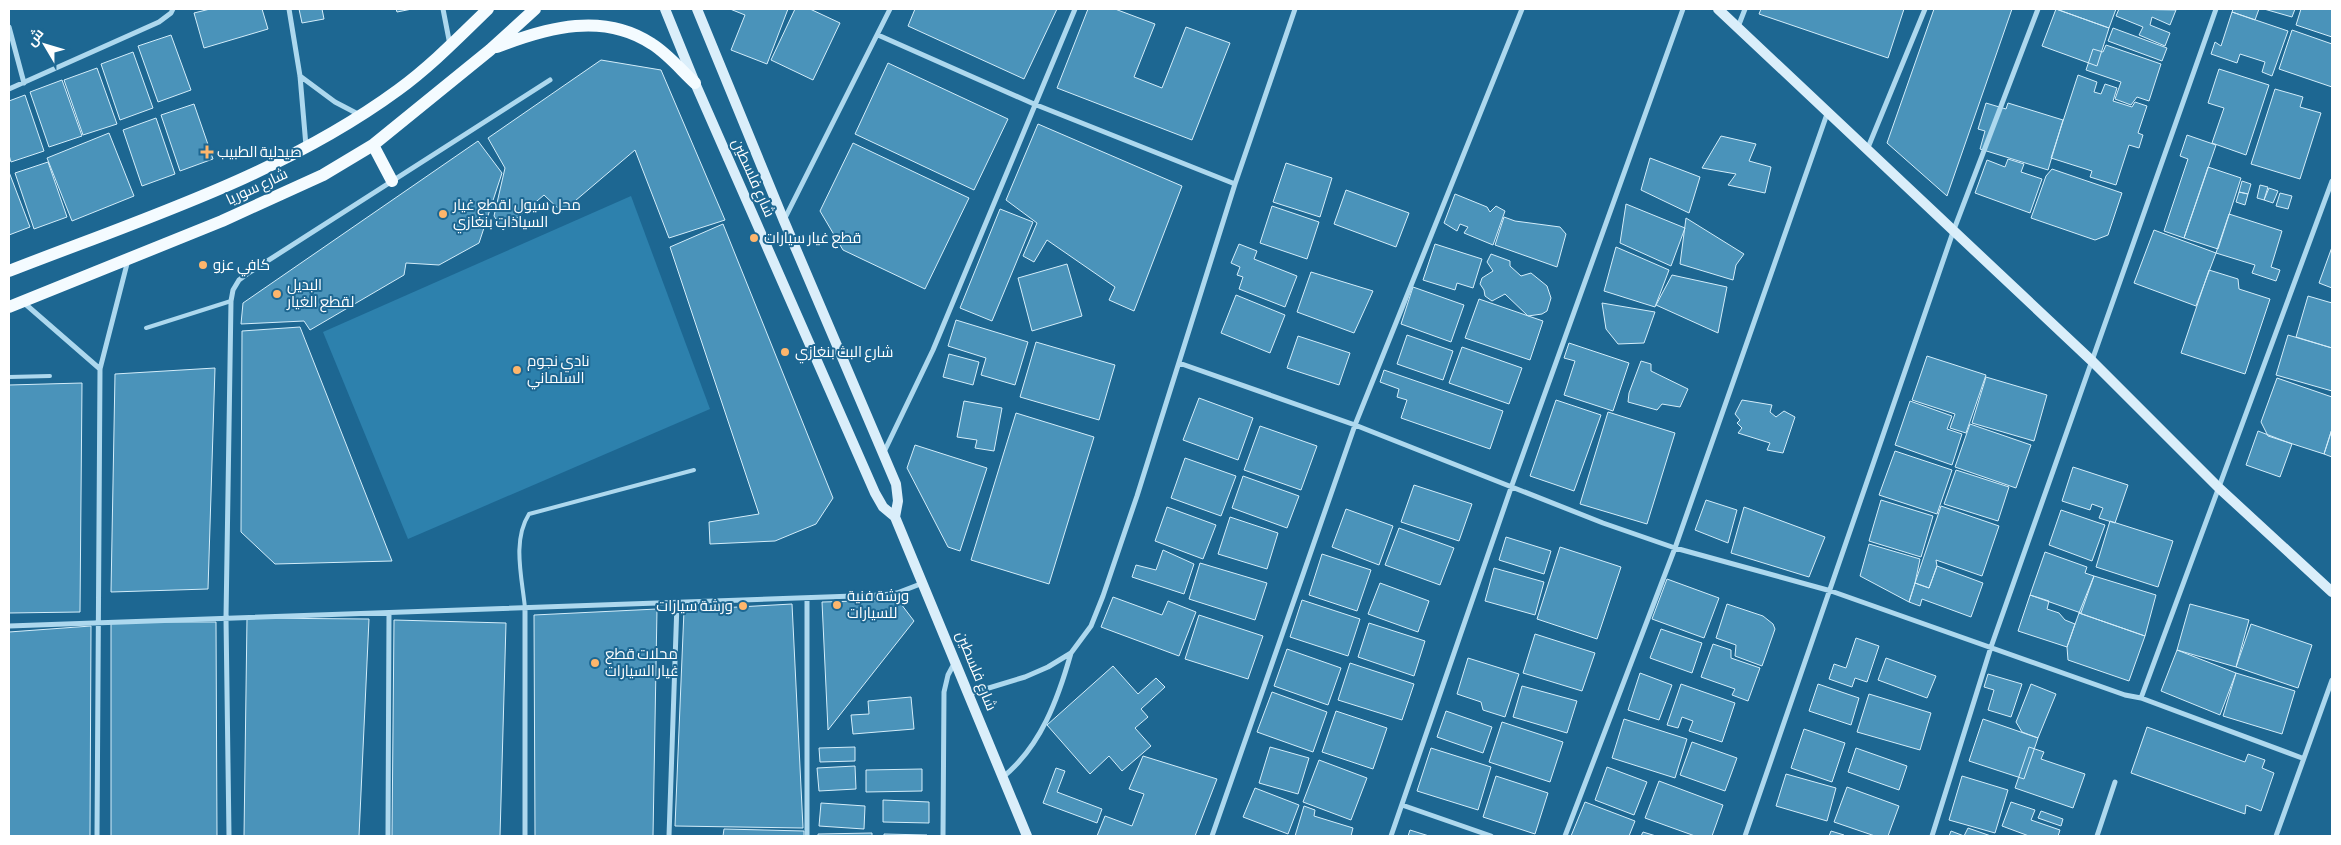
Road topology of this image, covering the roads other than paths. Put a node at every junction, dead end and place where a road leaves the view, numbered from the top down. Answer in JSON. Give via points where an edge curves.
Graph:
{"nodes":[{"id":1,"x":173,"y":9,"type":"edge"},
{"id":2,"x":288,"y":9,"type":"edge"},
{"id":3,"x":443,"y":9,"type":"edge"},
{"id":4,"x":488,"y":9,"type":"edge"},
{"id":5,"x":535,"y":9,"type":"edge"},
{"id":6,"x":665,"y":9,"type":"edge"},
{"id":7,"x":697,"y":9,"type":"edge"},
{"id":8,"x":890,"y":9,"type":"edge"},
{"id":9,"x":1075,"y":9,"type":"edge"},
{"id":10,"x":1295,"y":9,"type":"edge"},
{"id":11,"x":1522,"y":9,"type":"edge"},
{"id":12,"x":1683,"y":9,"type":"edge"},
{"id":13,"x":1718,"y":9,"type":"edge"},
{"id":14,"x":1745,"y":9,"type":"edge"},
{"id":15,"x":1925,"y":9,"type":"edge"},
{"id":16,"x":2038,"y":9,"type":"edge"},
{"id":17,"x":2216,"y":9,"type":"edge"},
{"id":18,"x":9,"y":27,"type":"edge"},
{"id":19,"x":1738,"y":28,"type":"junction"},
{"id":20,"x":878,"y":35,"type":"junction"},
{"id":21,"x":450,"y":46,"type":"junction"},
{"id":22,"x":490,"y":50,"type":"junction"},
{"id":23,"x":300,"y":76,"type":"junction"},
{"id":24,"x":550,"y":80,"type":"dead end"},
{"id":25,"x":24,"y":83,"type":"junction"},
{"id":26,"x":695,"y":83,"type":"junction"},
{"id":27,"x":9,"y":88,"type":"edge"},
{"id":28,"x":1034,"y":104,"type":"junction"},
{"id":29,"x":1827,"y":114,"type":"junction"},
{"id":30,"x":361,"y":115,"type":"junction"},
{"id":31,"x":306,"y":146,"type":"junction"},
{"id":32,"x":372,"y":146,"type":"junction"},
{"id":33,"x":1867,"y":151,"type":"junction"},
{"id":34,"x":392,"y":181,"type":"junction"},
{"id":35,"x":2332,"y":181,"type":"edge"},
{"id":36,"x":1235,"y":184,"type":"junction"},
{"id":37,"x":784,"y":221,"type":"junction"},
{"id":38,"x":1953,"y":232,"type":"junction"},
{"id":39,"x":128,"y":260,"type":"junction"},
{"id":40,"x":9,"y":271,"type":"edge"},
{"id":41,"x":22,"y":301,"type":"junction"},
{"id":42,"x":231,"y":301,"type":"junction"},
{"id":43,"x":9,"y":306,"type":"edge"},
{"id":44,"x":146,"y":328,"type":"dead end"},
{"id":45,"x":2092,"y":362,"type":"junction"},
{"id":46,"x":1180,"y":363,"type":"junction"},
{"id":47,"x":100,"y":369,"type":"junction"},
{"id":48,"x":50,"y":376,"type":"dead end"},
{"id":49,"x":9,"y":377,"type":"edge"},
{"id":50,"x":1355,"y":425,"type":"junction"},
{"id":51,"x":884,"y":453,"type":"junction"},
{"id":52,"x":694,"y":470,"type":"dead end"},
{"id":53,"x":1512,"y":485,"type":"junction"},
{"id":54,"x":2219,"y":488,"type":"junction"},
{"id":55,"x":895,"y":517,"type":"junction"},
{"id":56,"x":1675,"y":548,"type":"junction"},
{"id":57,"x":923,"y":583,"type":"junction"},
{"id":58,"x":1831,"y":591,"type":"junction"},
{"id":59,"x":2332,"y":592,"type":"edge"},
{"id":60,"x":807,"y":598,"type":"junction"},
{"id":61,"x":677,"y":603,"type":"junction"},
{"id":62,"x":525,"y":608,"type":"junction"},
{"id":63,"x":389,"y":613,"type":"junction"},
{"id":64,"x":226,"y":618,"type":"junction"},
{"id":65,"x":98,"y":622,"type":"junction"},
{"id":66,"x":9,"y":626,"type":"edge"},
{"id":67,"x":1991,"y":647,"type":"junction"},
{"id":68,"x":1070,"y":653,"type":"junction"},
{"id":69,"x":956,"y":662,"type":"junction"},
{"id":70,"x":2332,"y":680,"type":"edge"},
{"id":71,"x":969,"y":694,"type":"junction"},
{"id":72,"x":2141,"y":698,"type":"junction"},
{"id":73,"x":2302,"y":758,"type":"junction"},
{"id":74,"x":1003,"y":777,"type":"junction"},
{"id":75,"x":2115,"y":782,"type":"dead end"},
{"id":76,"x":1402,"y":805,"type":"junction"},
{"id":77,"x":97,"y":836,"type":"edge"},
{"id":78,"x":229,"y":836,"type":"edge"},
{"id":79,"x":388,"y":836,"type":"edge"},
{"id":80,"x":525,"y":836,"type":"edge"},
{"id":81,"x":670,"y":836,"type":"edge"},
{"id":82,"x":807,"y":836,"type":"edge"},
{"id":83,"x":943,"y":836,"type":"edge"},
{"id":84,"x":1027,"y":836,"type":"edge"},
{"id":85,"x":1212,"y":836,"type":"edge"},
{"id":86,"x":1391,"y":836,"type":"edge"},
{"id":87,"x":1491,"y":836,"type":"edge"},
{"id":88,"x":1566,"y":836,"type":"edge"},
{"id":89,"x":1745,"y":836,"type":"edge"},
{"id":90,"x":1932,"y":836,"type":"edge"},
{"id":91,"x":2097,"y":836,"type":"edge"},
{"id":92,"x":2276,"y":836,"type":"edge"}],
"edges":[{"from":1,"to":25,"type":"street","via":[[159,22]]},
{"from":2,"to":23,"type":"street"},
{"from":3,"to":21,"type":"street"},
{"from":4,"to":21,"type":"main road","name":"شارع سوريا"},
{"from":5,"to":22,"type":"main road","name":"شارع سوريا"},
{"from":6,"to":26,"type":"street","name":"شارع فلسطين"},
{"from":7,"to":37,"type":"street","name":"شارع فلسطين"},
{"from":8,"to":20,"type":"street"},
{"from":9,"to":28,"type":"street"},
{"from":10,"to":36,"type":"street"},
{"from":11,"to":50,"type":"street"},
{"from":12,"to":53,"type":"street"},
{"from":13,"to":19,"type":"street"},
{"from":14,"to":19,"type":"street"},
{"from":15,"to":33,"type":"street"},
{"from":16,"to":38,"type":"street"},
{"from":17,"to":45,"type":"street"},
{"from":18,"to":25,"type":"street"},
{"from":19,"to":29,"type":"street"},
{"from":20,"to":28,"type":"street"},
{"from":20,"to":37,"type":"street"},
{"from":21,"to":30,"type":"main road","name":"شارع سوريا","via":[[399,89]]},
{"from":22,"to":26,"type":"main road","via":[[542,31],[573,25],[604,25],[632,32],[653,44]]},
{"from":22,"to":32,"type":"main road","name":"شارع سوريا"},
{"from":23,"to":30,"type":"street","via":[[335,102]]},
{"from":23,"to":31,"type":"street"},
{"from":24,"to":34,"type":"street"},
{"from":25,"to":27,"type":"street"},
{"from":26,"to":55,"type":"street","name":"شارع فلسطين","via":[[875,493],[883,507]]},
{"from":28,"to":36,"type":"street"},
{"from":28,"to":51,"type":"street","via":[[933,350]]},
{"from":29,"to":33,"type":"street"},
{"from":29,"to":56,"type":"street"},
{"from":30,"to":31,"type":"main road","name":"شارع سوريا"},
{"from":31,"to":40,"type":"main road","name":"شارع سوريا","via":[[208,194]]},
{"from":32,"to":34,"type":"main road"},
{"from":32,"to":39,"type":"main road","name":"شارع سوريا","via":[[323,175],[222,222]]},
{"from":33,"to":38,"type":"street"},
{"from":34,"to":42,"type":"street","via":[[243,277],[233,290]]},
{"from":35,"to":54,"type":"street"},
{"from":36,"to":46,"type":"street"},
{"from":37,"to":51,"type":"street","name":"شارع فلسطين"},
{"from":38,"to":45,"type":"street"},
{"from":38,"to":58,"type":"street"},
{"from":39,"to":41,"type":"main road","name":"شارع سوريا"},
{"from":39,"to":47,"type":"street"},
{"from":41,"to":43,"type":"main road","name":"شارع سوريا"},
{"from":41,"to":47,"type":"street"},
{"from":42,"to":44,"type":"lane"},
{"from":42,"to":64,"type":"street"},
{"from":45,"to":54,"type":"street"},
{"from":45,"to":67,"type":"street"},
{"from":46,"to":50,"type":"street"},
{"from":46,"to":68,"type":"street","via":[[1103,596],[1090,626]]},
{"from":47,"to":65,"type":"street"},
{"from":48,"to":49,"type":"lane"},
{"from":50,"to":53,"type":"street"},
{"from":50,"to":85,"type":"street"},
{"from":51,"to":55,"type":"street","name":"شارع فلسطين","via":[[898,492]]},
{"from":52,"to":62,"type":"lane","via":[[529,514],[521,527],[520,544]]},
{"from":53,"to":56,"type":"street","via":[[1603,523]]},
{"from":53,"to":76,"type":"street"},
{"from":54,"to":59,"type":"street"},
{"from":54,"to":72,"type":"street"},
{"from":55,"to":57,"type":"street","name":"شارع فلسطين"},
{"from":56,"to":58,"type":"street"},
{"from":56,"to":88,"type":"street"},
{"from":57,"to":60,"type":"street","via":[[882,595]]},
{"from":57,"to":69,"type":"street","name":"شارع فلسطين"},
{"from":58,"to":67,"type":"street"},
{"from":58,"to":89,"type":"street"},
{"from":60,"to":61,"type":"street"},
{"from":60,"to":82,"type":"street"},
{"from":61,"to":62,"type":"street"},
{"from":61,"to":81,"type":"street"},
{"from":62,"to":63,"type":"street"},
{"from":62,"to":80,"type":"street"},
{"from":63,"to":64,"type":"street"},
{"from":63,"to":79,"type":"street"},
{"from":64,"to":65,"type":"street"},
{"from":64,"to":78,"type":"street"},
{"from":65,"to":66,"type":"street"},
{"from":65,"to":77,"type":"street"},
{"from":67,"to":72,"type":"street"},
{"from":67,"to":90,"type":"street"},
{"from":68,"to":71,"type":"street","via":[[1025,677]]},
{"from":68,"to":74,"type":"street","via":[[1051,711],[1038,737],[1019,764]]},
{"from":69,"to":71,"type":"street","name":"شارع فلسطين"},
{"from":69,"to":83,"type":"street","via":[[948,675],[944,692]]},
{"from":70,"to":73,"type":"street"},
{"from":71,"to":74,"type":"street","name":"شارع فلسطين"},
{"from":72,"to":73,"type":"street"},
{"from":73,"to":92,"type":"street"},
{"from":74,"to":84,"type":"street","name":"شارع فلسطين"},
{"from":75,"to":91,"type":"street"},
{"from":76,"to":86,"type":"street"},
{"from":76,"to":87,"type":"street"}]}
